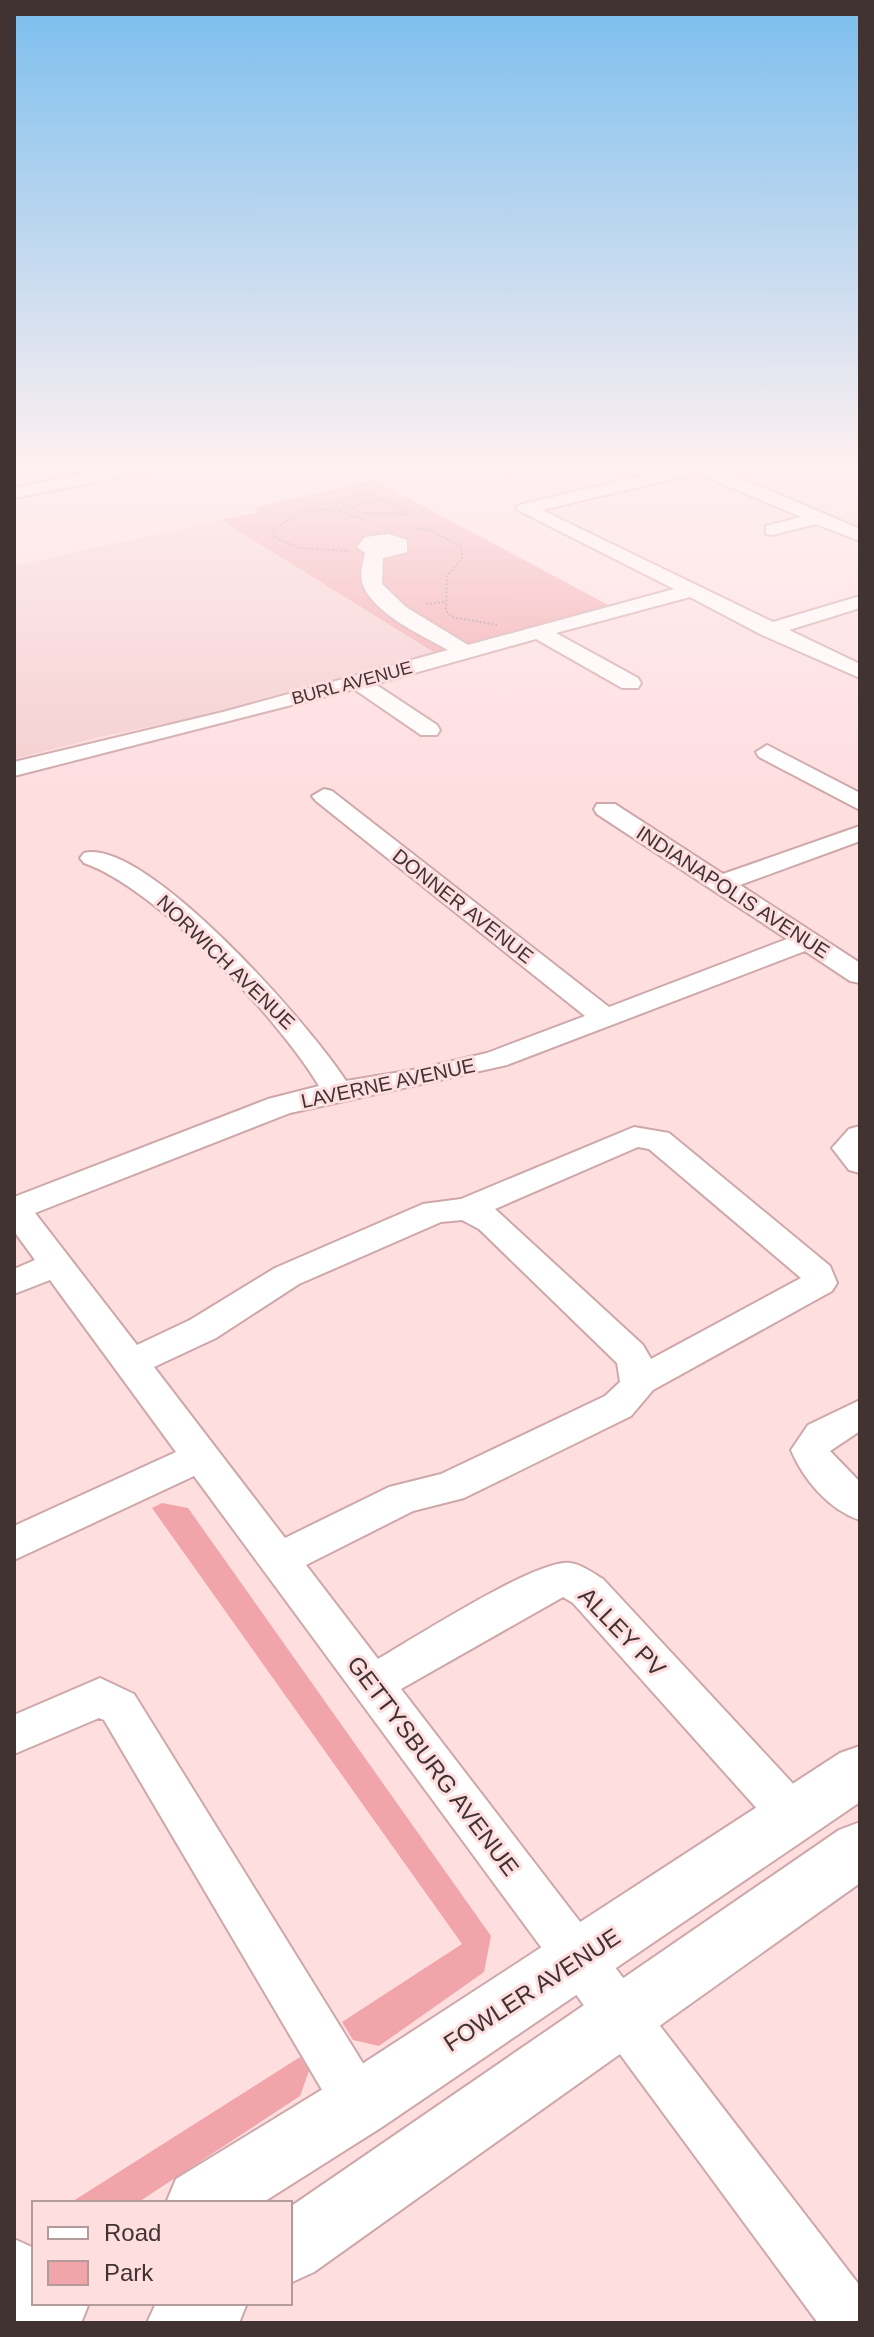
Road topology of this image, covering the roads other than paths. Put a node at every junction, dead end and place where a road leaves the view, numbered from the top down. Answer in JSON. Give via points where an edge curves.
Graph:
{"nodes":[{"id":1,"x":370,"y":572,"type":"edge"},
{"id":2,"x":650,"y":572,"type":"edge"},
{"id":3,"x":688,"y":591,"type":"junction"},
{"id":4,"x":860,"y":602,"type":"edge"},
{"id":5,"x":767,"y":630,"type":"junction"},
{"id":6,"x":530,"y":635,"type":"junction"},
{"id":7,"x":465,"y":652,"type":"junction"},
{"id":8,"x":424,"y":664,"type":"junction"},
{"id":9,"x":860,"y":672,"type":"edge"},
{"id":10,"x":358,"y":682,"type":"junction"},
{"id":11,"x":630,"y":683,"type":"dead end"},
{"id":12,"x":229,"y":717,"type":"junction"},
{"id":13,"x":429,"y":730,"type":"dead end"},
{"id":14,"x":767,"y":752,"type":"dead end"},
{"id":15,"x":14,"y":769,"type":"edge"},
{"id":16,"x":324,"y":796,"type":"dead end"},
{"id":17,"x":860,"y":803,"type":"edge"},
{"id":18,"x":606,"y":809,"type":"dead end"},
{"id":19,"x":860,"y":833,"type":"edge"},
{"id":20,"x":93,"y":858,"type":"dead end"},
{"id":21,"x":720,"y":884,"type":"junction"},
{"id":22,"x":807,"y":941,"type":"junction"},
{"id":23,"x":860,"y":975,"type":"edge"},
{"id":24,"x":603,"y":1016,"type":"junction"},
{"id":25,"x":337,"y":1091,"type":"junction"},
{"id":26,"x":14,"y":1208,"type":"edge"},
{"id":27,"x":467,"y":1209,"type":"junction"},
{"id":28,"x":57,"y":1264,"type":"junction"},
{"id":29,"x":14,"y":1282,"type":"edge"},
{"id":30,"x":131,"y":1363,"type":"junction"},
{"id":31,"x":641,"y":1380,"type":"junction"},
{"id":32,"x":860,"y":1414,"type":"edge"},
{"id":33,"x":202,"y":1456,"type":"junction"},
{"id":34,"x":860,"y":1505,"type":"edge"},
{"id":35,"x":14,"y":1544,"type":"edge"},
{"id":36,"x":279,"y":1560,"type":"junction"},
{"id":37,"x":371,"y":1684,"type":"junction"},
{"id":38,"x":14,"y":1735,"type":"edge"},
{"id":39,"x":860,"y":1771,"type":"edge"},
{"id":40,"x":793,"y":1816,"type":"junction"},
{"id":41,"x":860,"y":1849,"type":"edge"},
{"id":42,"x":578,"y":1959,"type":"junction"},
{"id":43,"x":621,"y":2015,"type":"junction"},
{"id":44,"x":359,"y":2104,"type":"junction"},
{"id":45,"x":203,"y":2201,"type":"edge"},
{"id":46,"x":292,"y":2247,"type":"edge"},
{"id":47,"x":209,"y":2305,"type":"edge"},
{"id":48,"x":183,"y":2323,"type":"edge"},
{"id":49,"x":853,"y":2323,"type":"edge"}],
"edges":[{"from":1,"to":7,"type":"street","via":[[372,587],[386,601]]},
{"from":2,"to":3,"type":"street"},
{"from":3,"to":5,"type":"street"},
{"from":3,"to":6,"type":"street","name":"BURL AVENUE"},
{"from":4,"to":5,"type":"street"},
{"from":5,"to":9,"type":"street"},
{"from":6,"to":7,"type":"street","name":"BURL AVENUE"},
{"from":6,"to":11,"type":"street"},
{"from":7,"to":8,"type":"street","name":"BURL AVENUE"},
{"from":8,"to":10,"type":"street","name":"BURL AVENUE"},
{"from":8,"to":12,"type":"street","via":[[409,654],[394,653],[224,698],[216,706]]},
{"from":10,"to":12,"type":"street","name":"BURL AVENUE"},
{"from":10,"to":13,"type":"street"},
{"from":12,"to":15,"type":"street","name":"BURL AVENUE"},
{"from":14,"to":17,"type":"street"},
{"from":16,"to":24,"type":"street","name":"DONNER AVENUE"},
{"from":18,"to":21,"type":"street","name":"INDIANAPOLIS AVENUE"},
{"from":19,"to":21,"type":"street"},
{"from":20,"to":25,"type":"street","name":"NORWICH AVENUE","via":[[139,879],[263,996],[308,1043]]},
{"from":21,"to":22,"type":"street","name":"INDIANAPOLIS AVENUE"},
{"from":22,"to":23,"type":"street","name":"INDIANAPOLIS AVENUE"},
{"from":22,"to":24,"type":"street","name":"LAVERNE AVENUE"},
{"from":24,"to":25,"type":"street","name":"LAVERNE AVENUE","via":[[483,1063]]},
{"from":25,"to":26,"type":"street","name":"LAVERNE AVENUE","via":[[279,1106]]},
{"from":26,"to":28,"type":"street","name":"GETTYSBURG AVENUE"},
{"from":27,"to":30,"type":"street","via":[[435,1212],[287,1276],[203,1329]]},
{"from":27,"to":31,"type":"street","via":[[491,1221],[630,1354]]},
{"from":27,"to":31,"type":"street","via":[[634,1137],[646,1137],[658,1140],[818,1274],[820,1283]]},
{"from":28,"to":29,"type":"street"},
{"from":28,"to":30,"type":"street","name":"GETTYSBURG AVENUE"},
{"from":30,"to":33,"type":"street","name":"GETTYSBURG AVENUE"},
{"from":31,"to":36,"type":"street","via":[[618,1406],[450,1487],[403,1498]]},
{"from":32,"to":34,"type":"street","via":[[821,1435],[810,1450],[817,1466]]},
{"from":33,"to":35,"type":"street"},
{"from":33,"to":36,"type":"street","name":"GETTYSBURG AVENUE"},
{"from":36,"to":37,"type":"street","name":"GETTYSBURG AVENUE"},
{"from":37,"to":40,"type":"street","name":"ALLEY PV","via":[[545,1585],[568,1579],[588,1591]]},
{"from":37,"to":42,"type":"street","name":"GETTYSBURG AVENUE"},
{"from":38,"to":44,"type":"street","via":[[100,1697],[119,1707]]},
{"from":39,"to":40,"type":"main road","name":"FOWLER AVENUE"},
{"from":40,"to":42,"type":"main road","name":"FOWLER AVENUE"},
{"from":41,"to":43,"type":"main road"},
{"from":42,"to":43,"type":"street","name":"GETTYSBURG AVENUE"},
{"from":42,"to":44,"type":"main road","name":"FOWLER AVENUE"},
{"from":43,"to":46,"type":"main road"},
{"from":43,"to":49,"type":"street","name":"GETTYSBURG AVENUE"},
{"from":44,"to":45,"type":"main road","name":"FOWLER AVENUE"},
{"from":47,"to":48,"type":"main road"}]}
